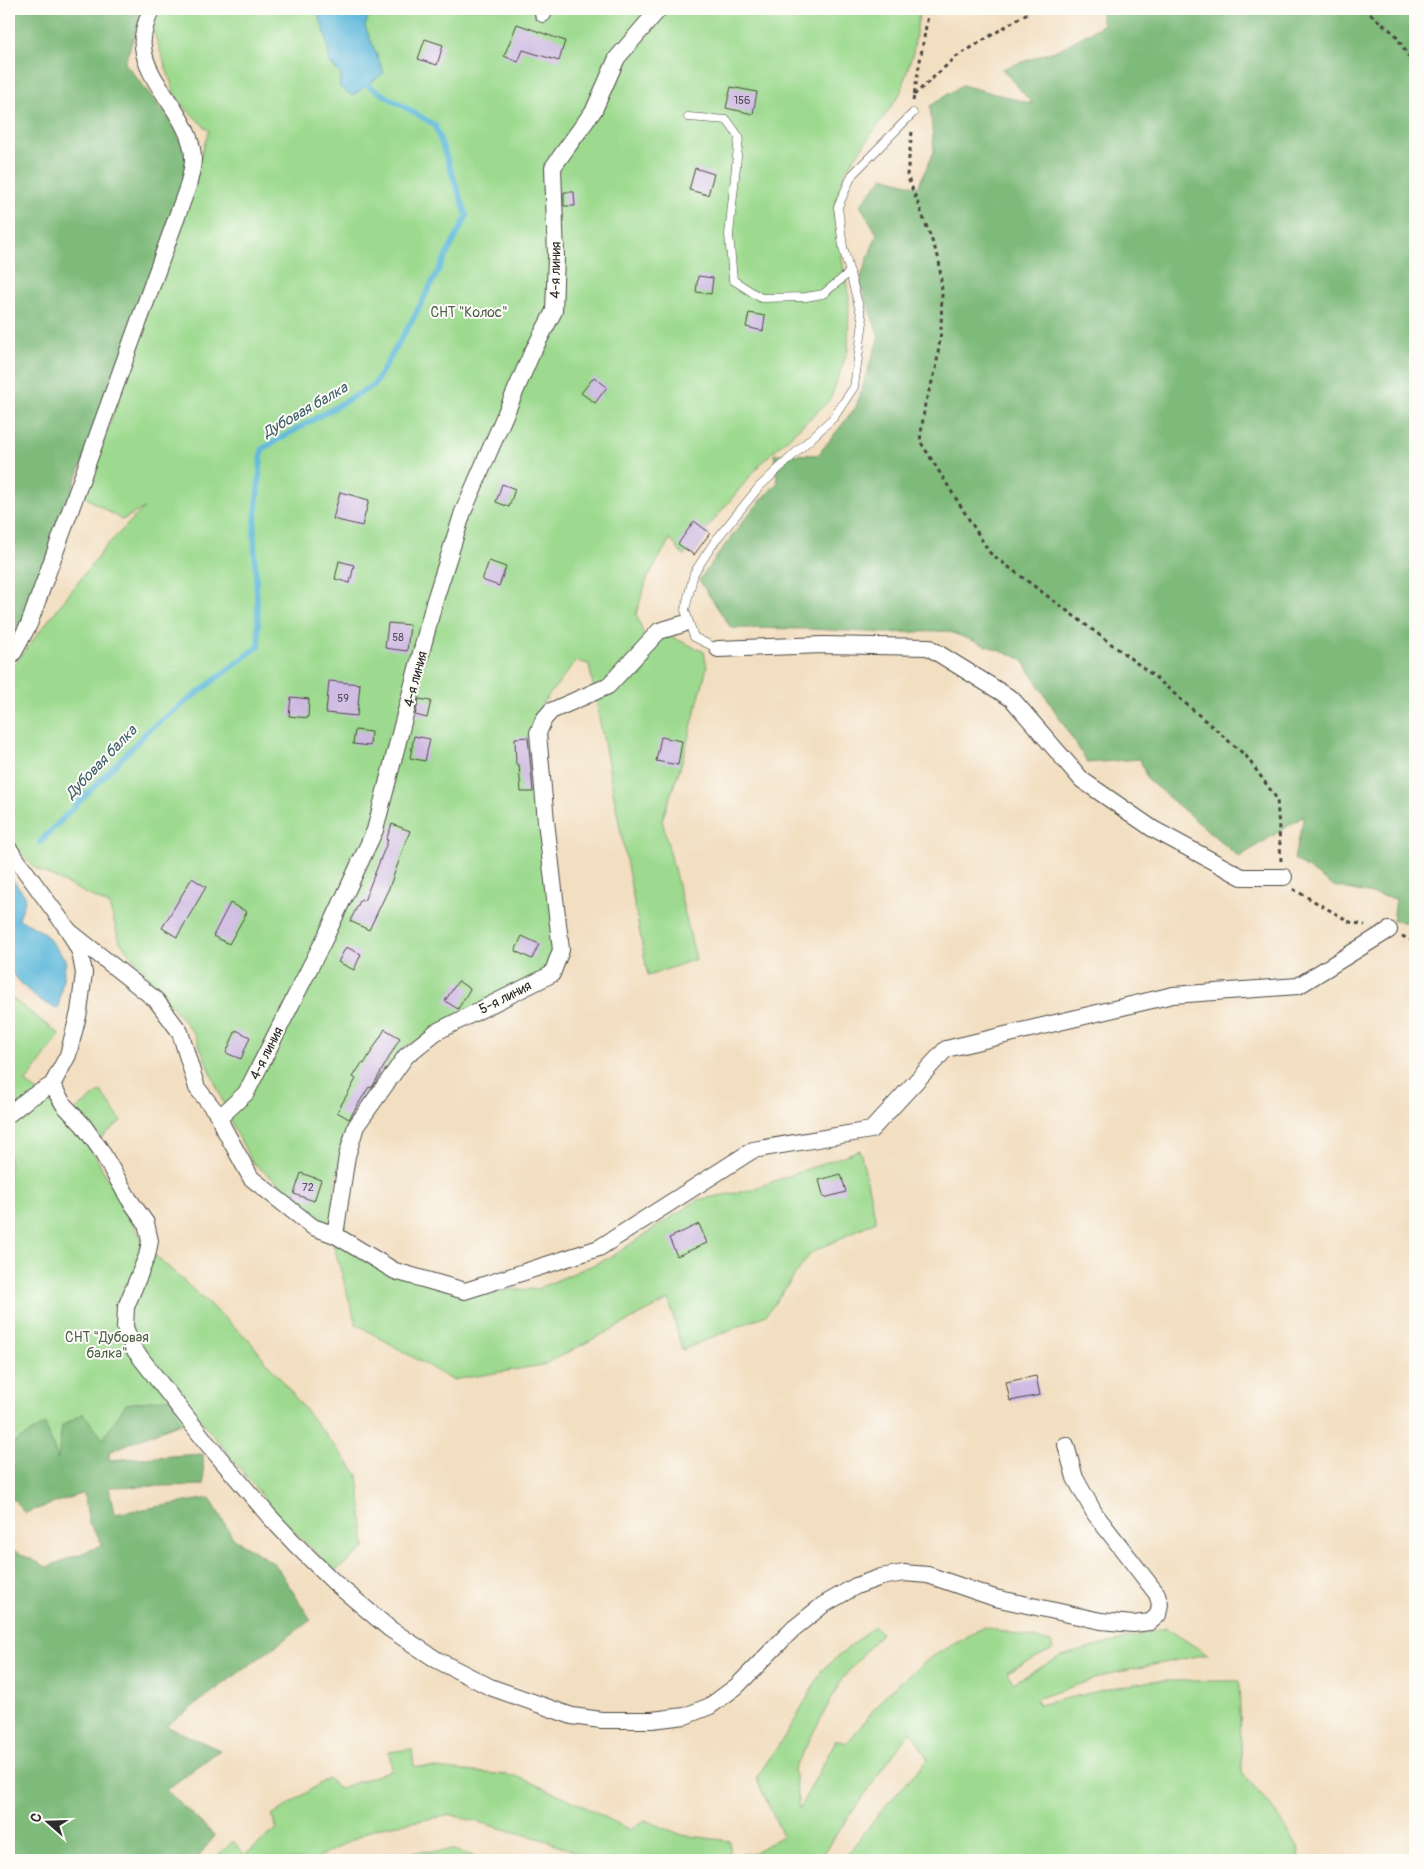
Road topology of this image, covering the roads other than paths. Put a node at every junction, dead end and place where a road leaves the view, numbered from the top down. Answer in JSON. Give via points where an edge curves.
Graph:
{"nodes":[{"id":1,"x":151,"y":9,"type":"edge"},
{"id":2,"x":659,"y":9,"type":"edge"},
{"id":3,"x":913,"y":112,"type":"road end"},
{"id":4,"x":688,"y":117,"type":"dead end"},
{"id":5,"x":850,"y":272,"type":"junction"},
{"id":6,"x":683,"y":624,"type":"dead end"},
{"id":7,"x":718,"y":649,"type":"joint"},
{"id":8,"x":9,"y":658,"type":"edge"},
{"id":9,"x":9,"y":849,"type":"edge"},
{"id":10,"x":1284,"y":877,"type":"road end"},
{"id":11,"x":1389,"y":930,"type":"road end"},
{"id":12,"x":69,"y":931,"type":"junction"},
{"id":13,"x":52,"y":1085,"type":"junction"},
{"id":14,"x":9,"y":1114,"type":"edge"},
{"id":15,"x":220,"y":1117,"type":"junction"},
{"id":16,"x":335,"y":1235,"type":"junction"},
{"id":17,"x":1066,"y":1445,"type":"dead end"}],
"edges":[{"from":1,"to":8,"type":"street","via":[[142,46],[150,70],[189,138],[193,159],[188,186],[29,624]]},
{"from":2,"to":15,"type":"street","name":"4-я линия","via":[[617,58],[594,110],[553,167],[554,311],[531,355],[463,512],[434,603],[375,830],[326,936],[246,1093]]},
{"from":3,"to":5,"type":"lane","via":[[852,175],[838,208]]},
{"from":4,"to":5,"type":"lane","via":[[727,120],[739,137],[729,235],[733,280],[761,298],[806,297],[823,294]]},
{"from":5,"to":7,"type":"lane","via":[[863,322],[854,387],[834,417],[759,487],[715,541],[694,573],[686,610],[694,637]]},
{"from":6,"to":16,"type":"street","name":"5-я линия","via":[[660,631],[608,686],[551,710],[544,719],[538,733],[561,950],[552,974],[436,1032],[406,1056],[356,1126],[347,1156]]},
{"from":7,"to":10,"type":"street","via":[[823,644],[928,647],[1012,699],[1082,780],[1153,829],[1242,878]]},
{"from":9,"to":12,"type":"street"},
{"from":11,"to":16,"type":"street","via":[[1298,986],[1173,995],[946,1049],[871,1130],[753,1150],[599,1248],[465,1291],[395,1271]]},
{"from":12,"to":13,"type":"street","via":[[80,952],[84,973],[79,1012],[68,1055]]},
{"from":12,"to":15,"type":"street","via":[[156,1000],[180,1032],[197,1088]]},
{"from":13,"to":14,"type":"street"},
{"from":13,"to":17,"type":"street","via":[[100,1149],[146,1223],[150,1241],[147,1256],[126,1307],[125,1327],[133,1348],[269,1516],[335,1583],[390,1629],[437,1660],[490,1687],[572,1716],[601,1720],[652,1720],[686,1716],[710,1706],[737,1686],[793,1629],[823,1605],[856,1586],[881,1577],[904,1574],[928,1575],[995,1598],[1101,1621],[1150,1622],[1158,1615],[1160,1604],[1157,1594],[1095,1514],[1075,1478]]},
{"from":15,"to":16,"type":"street","via":[[251,1178],[313,1227]]}]}
